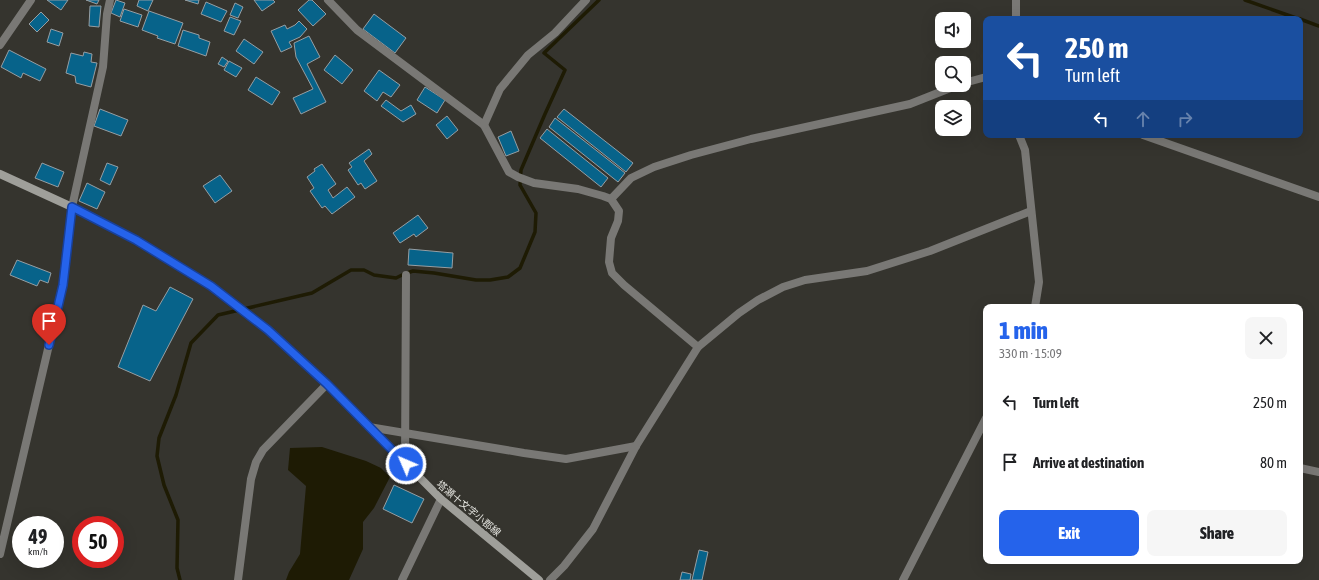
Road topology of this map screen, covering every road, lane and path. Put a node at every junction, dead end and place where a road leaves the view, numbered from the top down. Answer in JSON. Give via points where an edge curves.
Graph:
{"nodes":[{"id":1,"x":31,"y":0,"type":"edge"},
{"id":2,"x":110,"y":0,"type":"edge"},
{"id":3,"x":328,"y":0,"type":"edge"},
{"id":4,"x":586,"y":0,"type":"edge"},
{"id":5,"x":1016,"y":0,"type":"edge"},
{"id":6,"x":1016,"y":16,"type":"edge"},
{"id":7,"x":0,"y":45,"type":"edge"},
{"id":8,"x":983,"y":78,"type":"edge"},
{"id":9,"x":971,"y":81,"type":"edge"},
{"id":10,"x":940,"y":92,"type":"edge"},
{"id":11,"x":484,"y":125,"type":"junction"},
{"id":12,"x":1020,"y":138,"type":"edge"},
{"id":13,"x":1152,"y":138,"type":"edge"},
{"id":14,"x":0,"y":174,"type":"edge"},
{"id":15,"x":1319,"y":197,"type":"edge"},
{"id":16,"x":611,"y":199,"type":"junction"},
{"id":17,"x":72,"y":207,"type":"junction"},
{"id":18,"x":1031,"y":211,"type":"junction"},
{"id":19,"x":406,"y":275,"type":"dead end"},
{"id":20,"x":1035,"y":304,"type":"edge"},
{"id":21,"x":698,"y":347,"type":"junction"},
{"id":22,"x":327,"y":384,"type":"junction"},
{"id":23,"x":983,"y":424,"type":"edge"},
{"id":24,"x":369,"y":427,"type":"junction"},
{"id":25,"x":405,"y":434,"type":"junction"},
{"id":26,"x":636,"y":446,"type":"junction"},
{"id":27,"x":406,"y":464,"type":"junction"},
{"id":28,"x":1303,"y":469,"type":"edge"},
{"id":29,"x":1319,"y":472,"type":"edge"},
{"id":30,"x":441,"y":499,"type":"junction"},
{"id":31,"x":0,"y":554,"type":"edge"},
{"id":32,"x":238,"y":580,"type":"edge"},
{"id":33,"x":402,"y":580,"type":"edge"},
{"id":34,"x":539,"y":580,"type":"edge"},
{"id":35,"x":550,"y":580,"type":"edge"},
{"id":36,"x":903,"y":580,"type":"edge"}],
"edges":[{"from":1,"to":7,"type":"street"},
{"from":2,"to":17,"type":"street","via":[[103,67]]},
{"from":3,"to":11,"type":"street","via":[[357,30]]},
{"from":4,"to":11,"type":"street","via":[[555,33],[528,55],[500,89]]},
{"from":5,"to":6,"type":"street"},
{"from":8,"to":9,"type":"street"},
{"from":10,"to":16,"type":"street","via":[[910,104],[691,154],[631,178]]},
{"from":11,"to":16,"type":"street","via":[[509,172],[534,183],[578,189]]},
{"from":12,"to":18,"type":"street","via":[[1025,150]]},
{"from":13,"to":15,"type":"street"},
{"from":14,"to":17,"type":"main road","name":"塔瀬十文字小郡線"},
{"from":16,"to":21,"type":"street","via":[[619,211],[611,238],[609,262],[612,273]]},
{"from":17,"to":22,"type":"main road","name":"塔瀬十文字小郡線","via":[[136,240],[211,286],[268,330]]},
{"from":17,"to":31,"type":"street","via":[[63,285]]},
{"from":18,"to":20,"type":"street","via":[[1038,282]]},
{"from":18,"to":21,"type":"street","via":[[930,251],[867,271],[805,280],[783,287],[739,312]]},
{"from":19,"to":25,"type":"street"},
{"from":21,"to":26,"type":"street"},
{"from":22,"to":24,"type":"main road","name":"塔瀬十文字小郡線"},
{"from":22,"to":32,"type":"street","via":[[263,450],[256,462],[251,479]]},
{"from":23,"to":36,"type":"street"},
{"from":24,"to":25,"type":"street"},
{"from":24,"to":27,"type":"main road","name":"塔瀬十文字小郡線"},
{"from":25,"to":26,"type":"street","via":[[566,459]]},
{"from":25,"to":27,"type":"street"},
{"from":26,"to":35,"type":"street","via":[[593,529]]},
{"from":27,"to":30,"type":"main road","name":"塔瀬十文字小郡線"},
{"from":28,"to":29,"type":"street"},
{"from":30,"to":33,"type":"street"},
{"from":30,"to":34,"type":"main road","name":"塔瀬十文字小郡線"}]}
